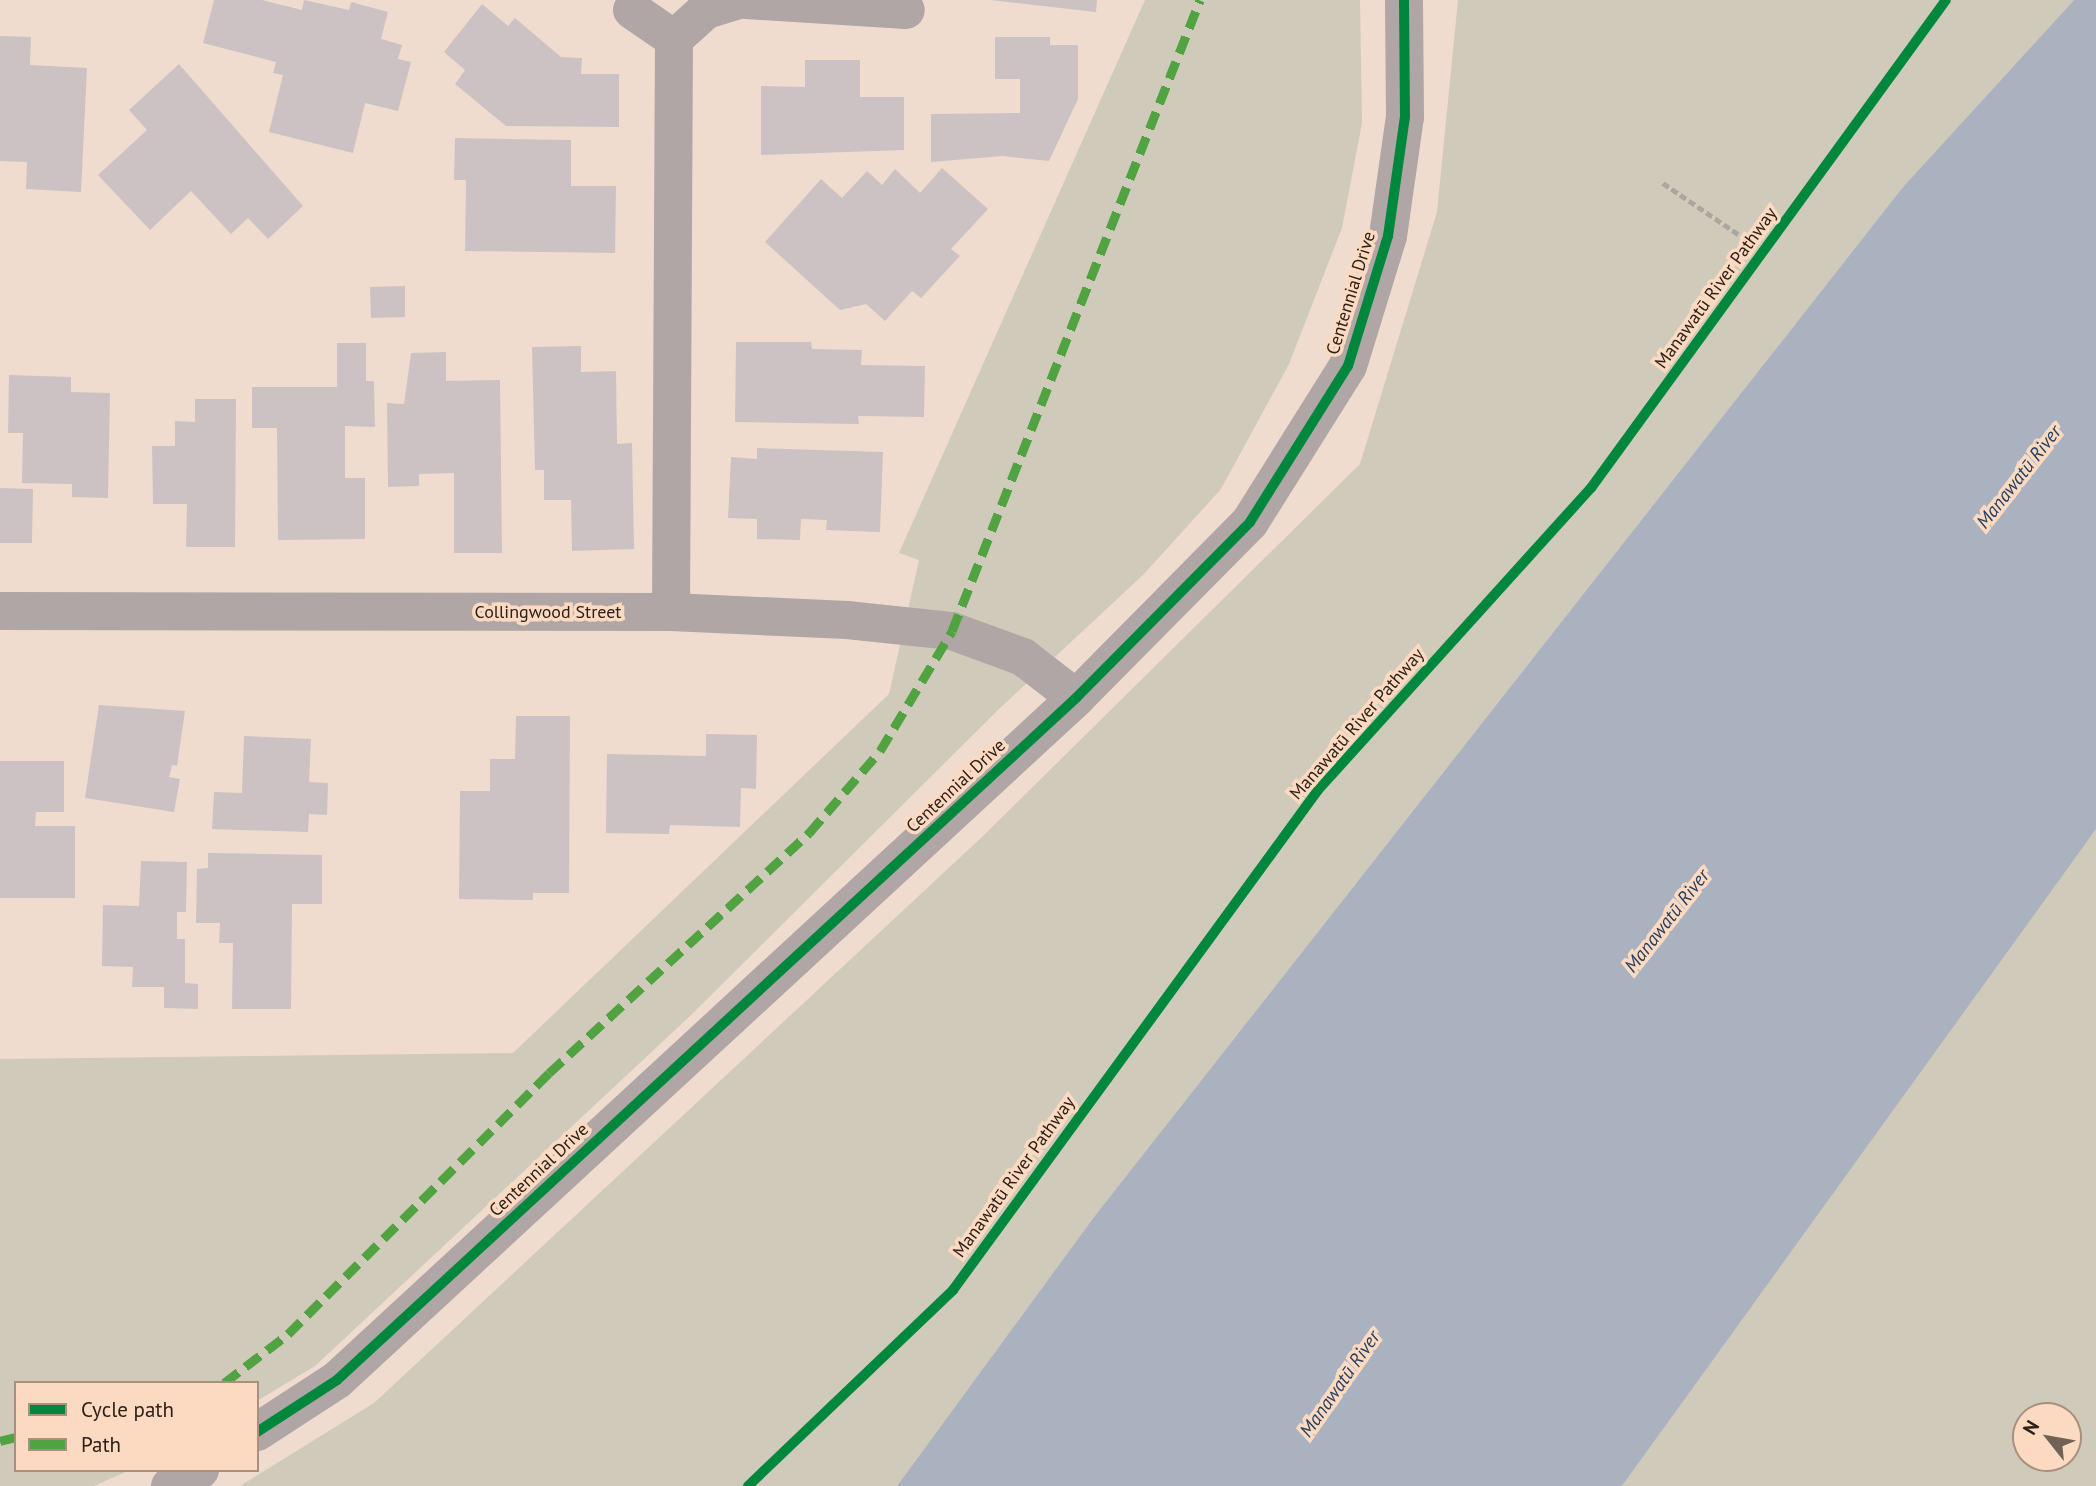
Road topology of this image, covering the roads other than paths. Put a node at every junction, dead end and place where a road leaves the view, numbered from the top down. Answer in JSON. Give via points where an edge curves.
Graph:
{"nodes":[{"id":1,"x":739,"y":0,"type":"edge"},
{"id":2,"x":746,"y":0,"type":"edge"},
{"id":3,"x":1404,"y":0,"type":"edge"},
{"id":4,"x":632,"y":10,"type":"dead end"},
{"id":5,"x":905,"y":10,"type":"dead end"},
{"id":6,"x":674,"y":39,"type":"junction"},
{"id":7,"x":0,"y":611,"type":"edge"},
{"id":8,"x":671,"y":612,"type":"junction"},
{"id":9,"x":1076,"y":698,"type":"junction"},
{"id":10,"x":259,"y":1431,"type":"edge"},
{"id":11,"x":197,"y":1472,"type":"edge"},
{"id":12,"x":170,"y":1486,"type":"edge"}],
"edges":[{"from":1,"to":6,"type":"street","via":[[706,10]]},
{"from":2,"to":5,"type":"street"},
{"from":3,"to":9,"type":"street","name":"Centennial Drive","via":[[1405,117],[1388,236],[1348,366],[1250,523]]},
{"from":4,"to":6,"type":"street"},
{"from":6,"to":8,"type":"street"},
{"from":7,"to":8,"type":"street","name":"Collingwood Street"},
{"from":8,"to":9,"type":"street","name":"Collingwood Street","via":[[952,631],[1023,656]]},
{"from":9,"to":10,"type":"street","name":"Centennial Drive","via":[[337,1380]]},
{"from":11,"to":12,"type":"street"}]}
